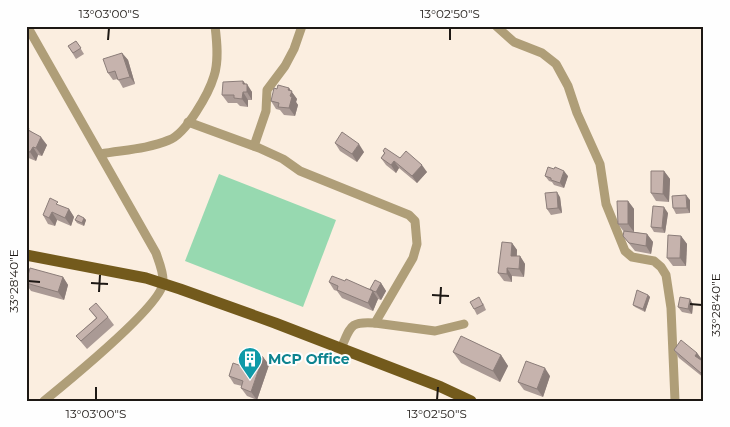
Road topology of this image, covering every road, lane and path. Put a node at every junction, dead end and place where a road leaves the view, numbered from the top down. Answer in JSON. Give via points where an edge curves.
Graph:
{"nodes":[{"id":1,"x":27,"y":26,"type":"edge"},
{"id":2,"x":215,"y":26,"type":"edge"},
{"id":3,"x":302,"y":26,"type":"edge"},
{"id":4,"x":496,"y":26,"type":"edge"},
{"id":5,"x":188,"y":122,"type":"junction"},
{"id":6,"x":254,"y":146,"type":"junction"},
{"id":7,"x":101,"y":154,"type":"junction"},
{"id":8,"x":26,"y":255,"type":"edge"},
{"id":9,"x":163,"y":283,"type":"junction"},
{"id":10,"x":375,"y":323,"type":"junction"},
{"id":11,"x":464,"y":324,"type":"dead end"},
{"id":12,"x":341,"y":348,"type":"junction"},
{"id":13,"x":44,"y":401,"type":"edge"},
{"id":14,"x":471,"y":401,"type":"edge"},
{"id":15,"x":675,"y":401,"type":"edge"}],
"edges":[{"from":1,"to":7,"type":"street"},
{"from":2,"to":5,"type":"street","via":[[214,76]]},
{"from":3,"to":6,"type":"street","via":[[285,66],[267,90],[266,111]]},
{"from":4,"to":15,"type":"street","via":[[514,42],[542,53],[556,64],[600,164],[606,204],[625,251],[632,257],[654,261],[666,275],[671,308]]},
{"from":5,"to":6,"type":"street"},
{"from":5,"to":7,"type":"street","via":[[169,140]]},
{"from":6,"to":10,"type":"street","via":[[284,159],[300,171],[409,215],[415,221],[417,244],[413,258]]},
{"from":7,"to":9,"type":"street","via":[[156,253]]},
{"from":8,"to":9,"type":"main road"},
{"from":9,"to":12,"type":"main road"},
{"from":9,"to":13,"type":"street","via":[[155,300],[142,313],[94,360]]},
{"from":10,"to":11,"type":"street","via":[[435,331]]},
{"from":10,"to":12,"type":"street","via":[[355,324]]},
{"from":12,"to":14,"type":"main road"}]}
